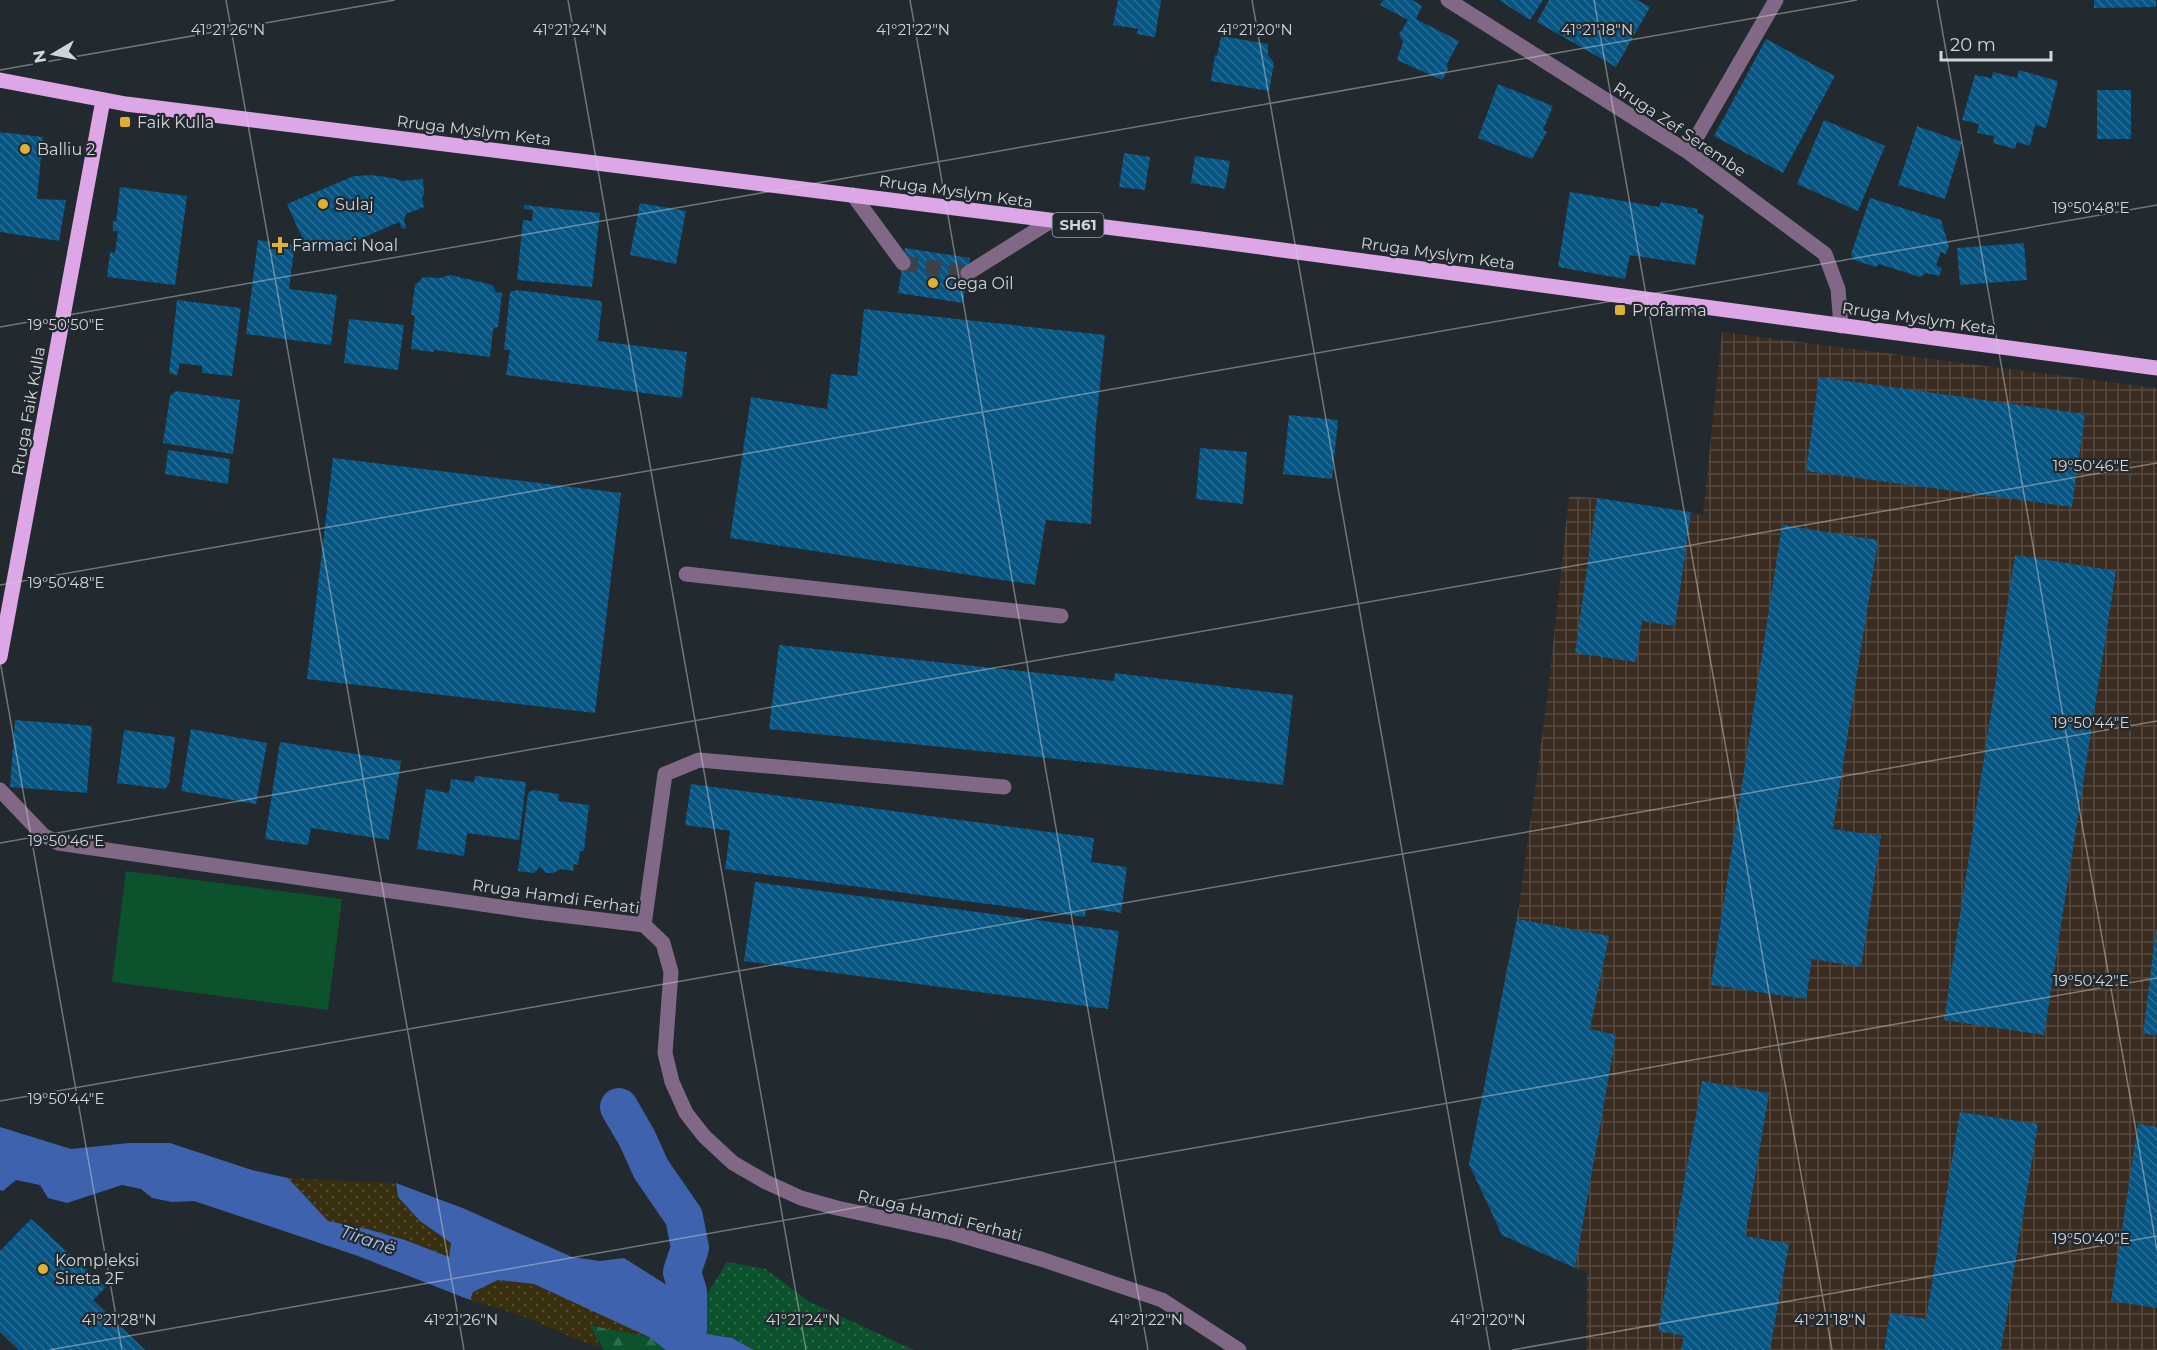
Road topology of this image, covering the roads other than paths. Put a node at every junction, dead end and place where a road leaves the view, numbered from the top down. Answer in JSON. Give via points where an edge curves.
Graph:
{"nodes":[{"id":1,"x":1448,"y":0,"type":"edge"},
{"id":2,"x":1776,"y":0,"type":"edge"},
{"id":3,"x":0,"y":80,"type":"edge"},
{"id":4,"x":103,"y":100,"type":"junction"},
{"id":5,"x":1688,"y":152,"type":"junction"},
{"id":6,"x":853,"y":195,"type":"junction"},
{"id":7,"x":1052,"y":221,"type":"junction"},
{"id":8,"x":903,"y":262,"type":"tunnel mouth"},
{"id":9,"x":968,"y":273,"type":"tunnel mouth"},
{"id":10,"x":1841,"y":326,"type":"junction"},
{"id":11,"x":2157,"y":369,"type":"edge"},
{"id":12,"x":686,"y":574,"type":"dead end"},
{"id":13,"x":1061,"y":616,"type":"dead end"},
{"id":14,"x":0,"y":657,"type":"edge"},
{"id":15,"x":1004,"y":787,"type":"dead end"},
{"id":16,"x":0,"y":790,"type":"edge"},
{"id":17,"x":644,"y":925,"type":"junction"},
{"id":18,"x":1239,"y":1350,"type":"edge"}],
"edges":[{"from":1,"to":5,"type":"street","name":"Rruga Zef Serembe"},
{"from":2,"to":5,"type":"street"},
{"from":3,"to":4,"type":"main road","name":"Rruga Myslym Keta","number":"SH61"},
{"from":4,"to":6,"type":"main road","name":"Rruga Myslym Keta","number":"SH61"},
{"from":4,"to":14,"type":"main road","name":"Rruga Faik Kulla"},
{"from":5,"to":10,"type":"street","name":"Rruga Zef Serembe","via":[[1825,254],[1838,289]]},
{"from":6,"to":7,"type":"main road","name":"Rruga Myslym Keta","number":"SH61"},
{"from":6,"to":8,"type":"street"},
{"from":7,"to":9,"type":"street"},
{"from":7,"to":10,"type":"main road","name":"Rruga Myslym Keta","number":"SH61"},
{"from":10,"to":11,"type":"main road","name":"Rruga Myslym Keta","number":"SH61"},
{"from":12,"to":13,"type":"street"},
{"from":15,"to":17,"type":"street","via":[[699,760],[665,774]]},
{"from":16,"to":17,"type":"street","name":"Rruga Hamdi Ferhati","via":[[43,835],[58,843]]},
{"from":17,"to":18,"type":"street","name":"Rruga Hamdi Ferhati","via":[[663,943],[671,972],[665,1053],[672,1082],[686,1113],[733,1164],[801,1197],[953,1233],[1162,1300]]}]}
